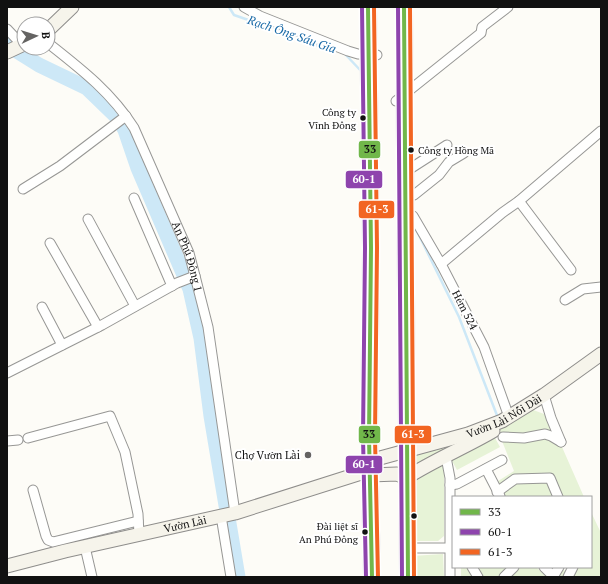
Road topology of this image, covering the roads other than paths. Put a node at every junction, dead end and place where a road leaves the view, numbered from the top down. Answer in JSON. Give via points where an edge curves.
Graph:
{"nodes":[{"id":1,"x":72,"y":7,"type":"edge"},
{"id":2,"x":244,"y":7,"type":"edge"},
{"id":3,"x":368,"y":7,"type":"edge"},
{"id":4,"x":377,"y":7,"type":"edge"},
{"id":5,"x":395,"y":7,"type":"edge"},
{"id":6,"x":404,"y":7,"type":"edge"},
{"id":7,"x":508,"y":7,"type":"edge"},
{"id":8,"x":56,"y":22,"type":"edge"},
{"id":9,"x":7,"y":29,"type":"edge"},
{"id":10,"x":15,"y":48,"type":"edge"},
{"id":11,"x":56,"y":49,"type":"edge"},
{"id":12,"x":373,"y":55,"type":"junction"},
{"id":13,"x":400,"y":97,"type":"junction"},
{"id":14,"x":124,"y":118,"type":"junction"},
{"id":15,"x":601,"y":131,"type":"edge"},
{"id":16,"x":447,"y":145,"type":"dead end"},
{"id":17,"x":464,"y":153,"type":"dead end"},
{"id":18,"x":405,"y":172,"type":"junction"},
{"id":19,"x":23,"y":189,"type":"dead end"},
{"id":20,"x":406,"y":195,"type":"junction"},
{"id":21,"x":134,"y":198,"type":"dead end"},
{"id":22,"x":519,"y":201,"type":"junction"},
{"id":23,"x":406,"y":213,"type":"junction"},
{"id":24,"x":88,"y":219,"type":"dead end"},
{"id":25,"x":50,"y":243,"type":"dead end"},
{"id":26,"x":441,"y":264,"type":"junction"},
{"id":27,"x":571,"y":270,"type":"dead end"},
{"id":28,"x":192,"y":277,"type":"junction"},
{"id":29,"x":175,"y":284,"type":"junction"},
{"id":30,"x":601,"y":287,"type":"edge"},
{"id":31,"x":565,"y":300,"type":"dead end"},
{"id":32,"x":135,"y":306,"type":"junction"},
{"id":33,"x":42,"y":307,"type":"dead end"},
{"id":34,"x":98,"y":326,"type":"junction"},
{"id":35,"x":62,"y":345,"type":"junction"},
{"id":36,"x":601,"y":354,"type":"edge"},
{"id":37,"x":7,"y":373,"type":"edge"},
{"id":38,"x":544,"y":395,"type":"junction"},
{"id":39,"x":506,"y":419,"type":"junction"},
{"id":40,"x":503,"y":437,"type":"dead end"},
{"id":41,"x":28,"y":438,"type":"dead end"},
{"id":42,"x":18,"y":440,"type":"dead end"},
{"id":43,"x":7,"y":442,"type":"edge"},
{"id":44,"x":401,"y":453,"type":"junction"},
{"id":45,"x":446,"y":457,"type":"junction"},
{"id":46,"x":502,"y":460,"type":"dead end"},
{"id":47,"x":373,"y":469,"type":"junction"},
{"id":48,"x":486,"y":469,"type":"junction"},
{"id":49,"x":402,"y":476,"type":"junction"},
{"id":50,"x":450,"y":485,"type":"junction"},
{"id":51,"x":33,"y":490,"type":"dead end"},
{"id":52,"x":497,"y":491,"type":"edge"},
{"id":53,"x":558,"y":496,"type":"edge"},
{"id":54,"x":228,"y":515,"type":"junction"},
{"id":55,"x":138,"y":521,"type":"junction"},
{"id":56,"x":139,"y":535,"type":"junction"},
{"id":57,"x":85,"y":546,"type":"junction"},
{"id":58,"x":407,"y":548,"type":"junction"},
{"id":59,"x":451,"y":548,"type":"edge"},
{"id":60,"x":7,"y":566,"type":"edge"},
{"id":61,"x":473,"y":568,"type":"edge"},
{"id":62,"x":513,"y":568,"type":"edge"},
{"id":63,"x":545,"y":568,"type":"edge"},
{"id":64,"x":558,"y":568,"type":"edge"},
{"id":65,"x":572,"y":568,"type":"edge"},
{"id":66,"x":92,"y":577,"type":"edge"},
{"id":67,"x":231,"y":577,"type":"edge"},
{"id":68,"x":372,"y":577,"type":"edge"},
{"id":69,"x":383,"y":577,"type":"edge"},
{"id":70,"x":397,"y":577,"type":"edge"},
{"id":71,"x":408,"y":577,"type":"edge"},
{"id":72,"x":450,"y":577,"type":"edge"},
{"id":73,"x":478,"y":577,"type":"edge"},
{"id":74,"x":504,"y":577,"type":"edge"},
{"id":75,"x":554,"y":577,"type":"edge"},
{"id":76,"x":568,"y":577,"type":"edge"}],
"edges":[{"from":1,"to":8,"type":"main road"},
{"from":2,"to":12,"type":"street","via":[[348,52]]},
{"from":3,"to":12,"type":"highway"},
{"from":4,"to":12,"type":"highway"},
{"from":5,"to":13,"type":"highway"},
{"from":6,"to":13,"type":"highway"},
{"from":7,"to":13,"type":"street","via":[[482,27],[481,33]]},
{"from":9,"to":10,"type":"street"},
{"from":11,"to":14,"type":"street","name":"An Phú Đông 1","via":[[98,84]]},
{"from":12,"to":47,"type":"highway"},
{"from":13,"to":18,"type":"highway"},
{"from":13,"to":44,"type":"highway"},
{"from":14,"to":19,"type":"street","via":[[60,166]]},
{"from":14,"to":28,"type":"street","name":"An Phú Đông 1","via":[[134,128],[189,253]]},
{"from":15,"to":22,"type":"street"},
{"from":16,"to":18,"type":"street"},
{"from":17,"to":20,"type":"street","via":[[449,162],[439,175],[414,195]]},
{"from":18,"to":20,"type":"highway"},
{"from":20,"to":23,"type":"highway"},
{"from":21,"to":29,"type":"street"},
{"from":22,"to":26,"type":"street"},
{"from":22,"to":27,"type":"street"},
{"from":23,"to":26,"type":"street","name":"Hẻm 524","via":[[413,216]]},
{"from":23,"to":44,"type":"highway","via":[[407,361]]},
{"from":24,"to":32,"type":"street"},
{"from":25,"to":34,"type":"street"},
{"from":26,"to":39,"type":"street","name":"Hẻm 524","via":[[484,347]]},
{"from":28,"to":29,"type":"street"},
{"from":28,"to":54,"type":"street","name":"An Phú Đông 1","via":[[208,327]]},
{"from":29,"to":32,"type":"street"},
{"from":30,"to":31,"type":"street","via":[[583,289]]},
{"from":32,"to":34,"type":"street"},
{"from":33,"to":35,"type":"street"},
{"from":34,"to":35,"type":"street"},
{"from":35,"to":37,"type":"street"},
{"from":36,"to":38,"type":"main road","name":"Vườn Lài Nối Dài"},
{"from":38,"to":39,"type":"main road","name":"Vườn Lài Nối Dài"},
{"from":38,"to":40,"type":"street","via":[[561,442],[545,434],[524,438]]},
{"from":39,"to":44,"type":"main road","name":"Vườn Lài Nối Dài","via":[[468,434]]},
{"from":39,"to":45,"type":"main road","name":"Vườn Lài","via":[[494,430]]},
{"from":41,"to":55,"type":"street","via":[[110,416],[125,452]]},
{"from":42,"to":43,"type":"street"},
{"from":44,"to":47,"type":"main road","name":"Vườn Lài"},
{"from":44,"to":49,"type":"highway"},
{"from":45,"to":49,"type":"main road","name":"Vườn Lài"},
{"from":45,"to":50,"type":"street"},
{"from":46,"to":48,"type":"street"},
{"from":47,"to":49,"type":"main road","name":"Vườn Lài"},
{"from":47,"to":54,"type":"main road","name":"Vườn Lài"},
{"from":47,"to":68,"type":"highway"},
{"from":47,"to":69,"type":"highway"},
{"from":48,"to":50,"type":"street"},
{"from":48,"to":52,"type":"street"},
{"from":49,"to":58,"type":"highway"},
{"from":49,"to":70,"type":"highway"},
{"from":50,"to":59,"type":"street"},
{"from":51,"to":55,"type":"street","via":[[46,536],[53,542]]},
{"from":52,"to":53,"type":"street","via":[[515,479],[550,478]]},
{"from":54,"to":56,"type":"main road","name":"Vườn Lài"},
{"from":54,"to":67,"type":"street","name":"An Phú Đông 1"},
{"from":55,"to":56,"type":"street"},
{"from":56,"to":57,"type":"main road","name":"Vườn Lài"},
{"from":57,"to":60,"type":"main road","name":"Vườn Lài"},
{"from":57,"to":66,"type":"street"},
{"from":58,"to":59,"type":"street"},
{"from":58,"to":71,"type":"highway"},
{"from":59,"to":72,"type":"street"},
{"from":61,"to":73,"type":"street"},
{"from":62,"to":74,"type":"street"},
{"from":63,"to":75,"type":"street"},
{"from":64,"to":75,"type":"street"},
{"from":65,"to":76,"type":"street"}]}
